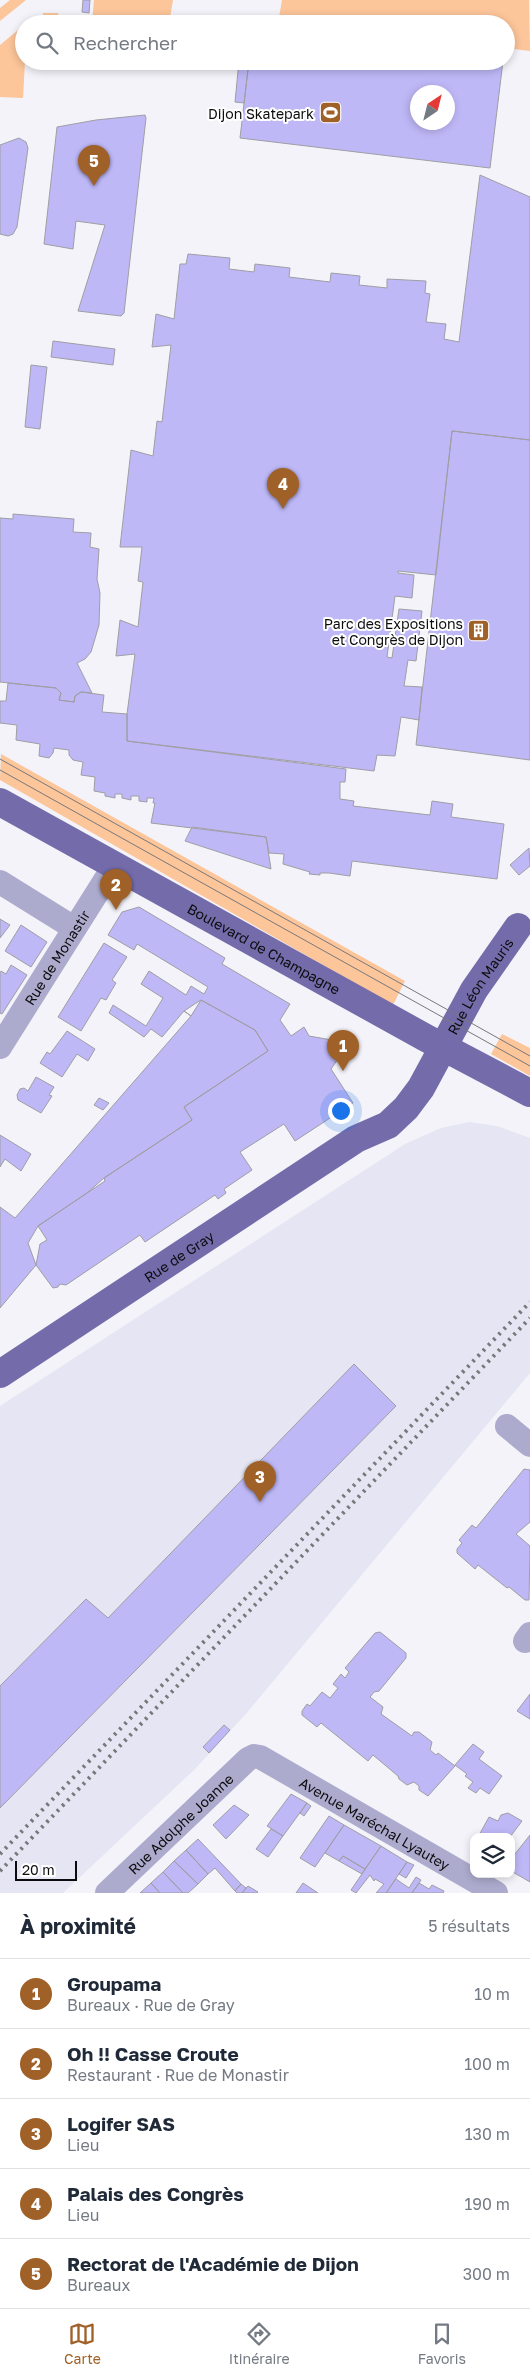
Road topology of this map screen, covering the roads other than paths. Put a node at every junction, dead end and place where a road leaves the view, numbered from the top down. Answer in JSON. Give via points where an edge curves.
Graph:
{"nodes":[{"id":1,"x":0,"y":802,"type":"edge"},
{"id":2,"x":114,"y":866,"type":"junction"},
{"id":3,"x":0,"y":882,"type":"edge"},
{"id":4,"x":524,"y":922,"type":"edge"},
{"id":5,"x":74,"y":928,"type":"junction"},
{"id":6,"x":435,"y":1043,"type":"junction"},
{"id":7,"x":0,"y":1047,"type":"edge"},
{"id":8,"x":530,"y":1093,"type":"edge"},
{"id":9,"x":0,"y":1374,"type":"edge"},
{"id":10,"x":507,"y":1426,"type":"dead end"},
{"id":11,"x":530,"y":1445,"type":"edge"},
{"id":12,"x":254,"y":1756,"type":"joint"},
{"id":13,"x":107,"y":1893,"type":"edge"},
{"id":14,"x":496,"y":1893,"type":"edge"}],
"edges":[{"from":1,"to":2,"type":"main road","name":"Boulevard de Champagne"},
{"from":2,"to":5,"type":"street","name":"Rue de Monastir"},
{"from":2,"to":6,"type":"main road","name":"Boulevard de Champagne"},
{"from":3,"to":5,"type":"street"},
{"from":4,"to":6,"type":"main road","name":"Rue Léon Mauris","via":[[470,967]]},
{"from":5,"to":7,"type":"street","name":"Rue de Monastir"},
{"from":6,"to":8,"type":"main road","name":"Boulevard de Champagne"},
{"from":6,"to":9,"type":"main road","name":"Rue de Gray","via":[[356,1140]]},
{"from":10,"to":11,"type":"street"},
{"from":12,"to":13,"type":"street","name":"Rue Adolphe Joanne"},
{"from":12,"to":14,"type":"street","name":"Avenue Maréchal Lyautey"}]}
